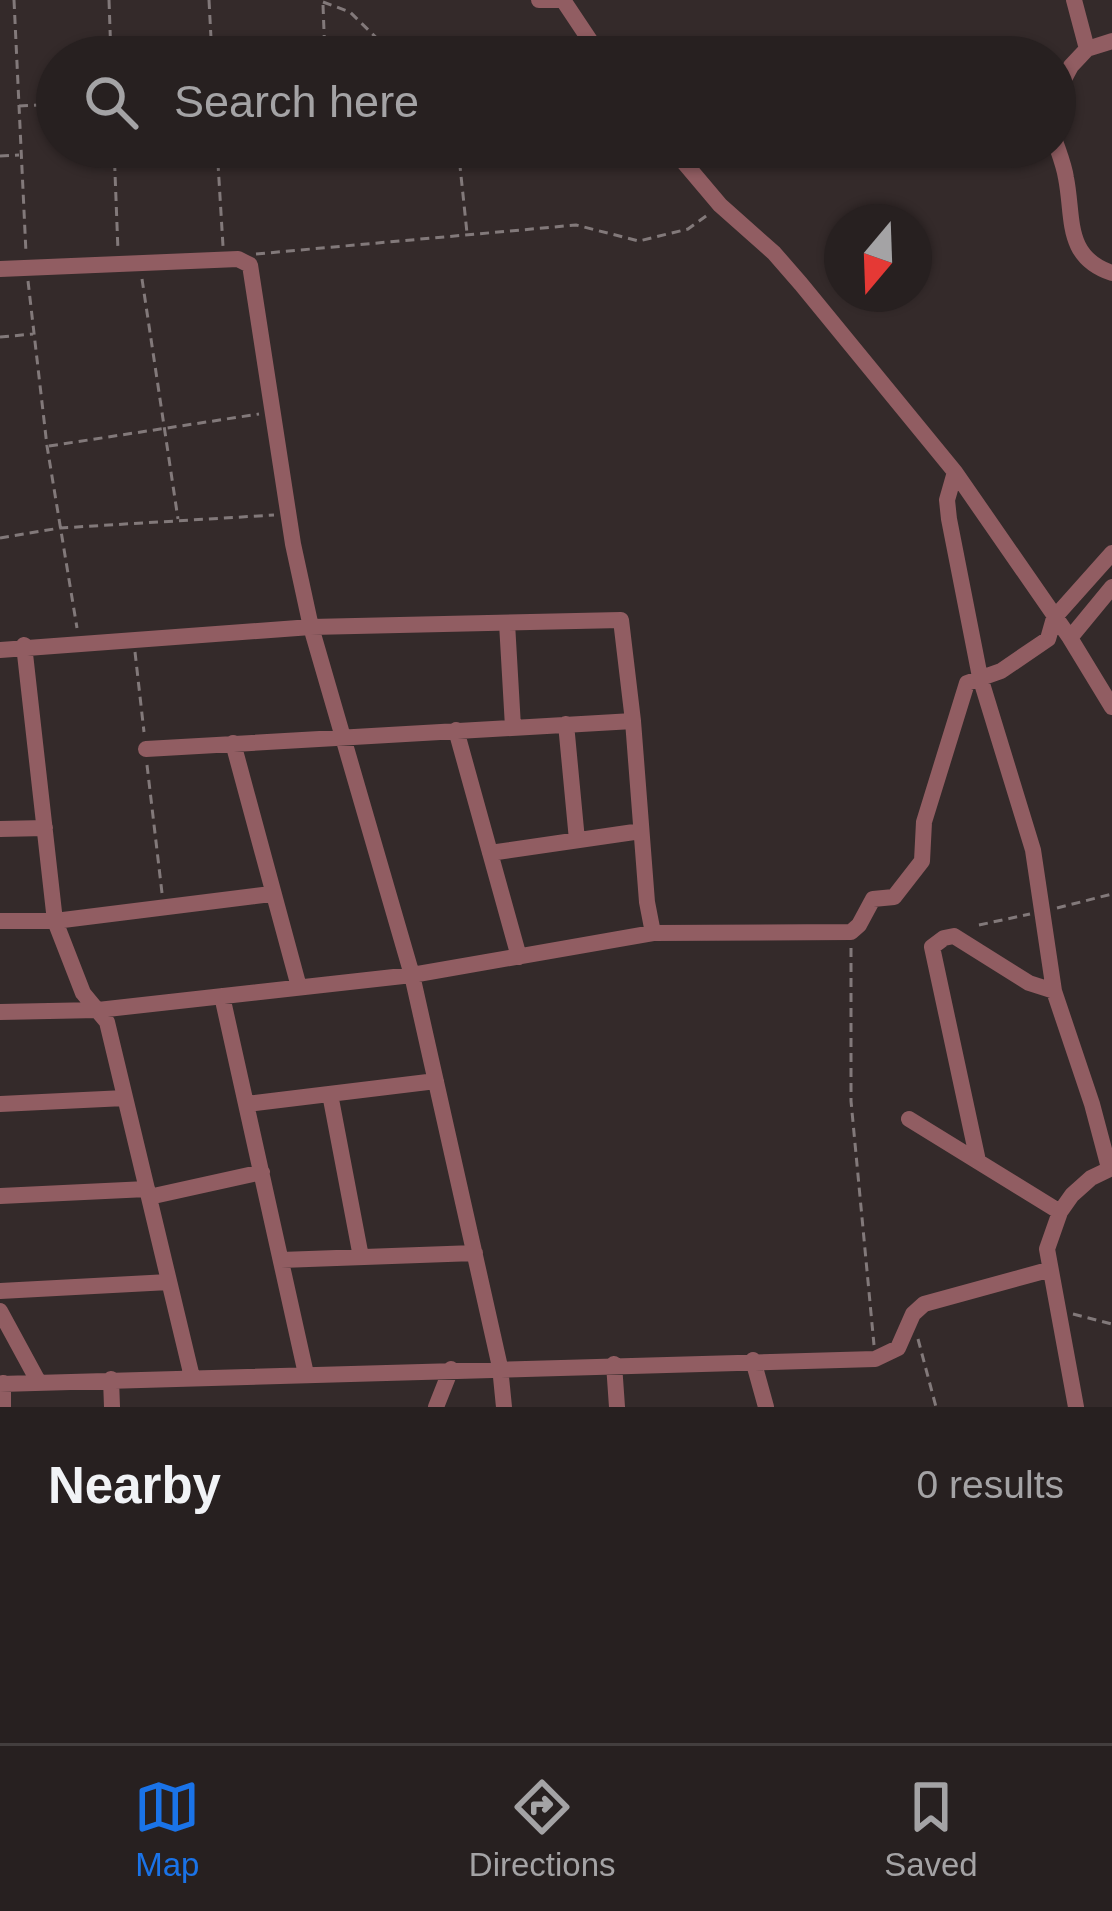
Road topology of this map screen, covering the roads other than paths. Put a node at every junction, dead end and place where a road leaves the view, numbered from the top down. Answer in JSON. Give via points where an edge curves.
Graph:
{"nodes":[{"id":1,"x":539,"y":0,"type":"edge"},
{"id":2,"x":560,"y":0,"type":"edge"},
{"id":3,"x":1074,"y":0,"type":"edge"},
{"id":4,"x":586,"y":36,"type":"edge"},
{"id":5,"x":1112,"y":41,"type":"edge"},
{"id":6,"x":1087,"y":49,"type":"junction"},
{"id":7,"x":1076,"y":61,"type":"edge"},
{"id":8,"x":689,"y":168,"type":"edge"},
{"id":9,"x":1063,"y":168,"type":"edge"},
{"id":10,"x":0,"y":269,"type":"edge"},
{"id":11,"x":1112,"y":273,"type":"edge"},
{"id":12,"x":955,"y":472,"type":"junction"},
{"id":13,"x":1112,"y":553,"type":"edge"},
{"id":14,"x":1112,"y":586,"type":"edge"},
{"id":15,"x":1054,"y":618,"type":"junction"},
{"id":16,"x":507,"y":622,"type":"junction"},
{"id":17,"x":311,"y":627,"type":"junction"},
{"id":18,"x":1070,"y":638,"type":"junction"},
{"id":19,"x":24,"y":645,"type":"junction"},
{"id":20,"x":0,"y":650,"type":"edge"},
{"id":21,"x":980,"y":677,"type":"junction"},
{"id":22,"x":1112,"y":707,"type":"edge"},
{"id":23,"x":633,"y":721,"type":"junction"},
{"id":24,"x":566,"y":724,"type":"junction"},
{"id":25,"x":513,"y":727,"type":"junction"},
{"id":26,"x":456,"y":730,"type":"junction"},
{"id":27,"x":343,"y":736,"type":"junction"},
{"id":28,"x":232,"y":743,"type":"junction"},
{"id":29,"x":146,"y":749,"type":"road end"},
{"id":30,"x":45,"y":828,"type":"junction"},
{"id":31,"x":0,"y":829,"type":"edge"},
{"id":32,"x":641,"y":831,"type":"junction"},
{"id":33,"x":577,"y":841,"type":"junction"},
{"id":34,"x":490,"y":853,"type":"junction"},
{"id":35,"x":271,"y":894,"type":"junction"},
{"id":36,"x":0,"y":921,"type":"edge"},
{"id":37,"x":56,"y":922,"type":"junction"},
{"id":38,"x":653,"y":933,"type":"junction"},
{"id":39,"x":519,"y":957,"type":"junction"},
{"id":40,"x":412,"y":975,"type":"junction"},
{"id":41,"x":299,"y":987,"type":"junction"},
{"id":42,"x":1054,"y":991,"type":"junction"},
{"id":43,"x":222,"y":996,"type":"junction"},
{"id":44,"x":98,"y":1010,"type":"junction"},
{"id":45,"x":0,"y":1012,"type":"edge"},
{"id":46,"x":436,"y":1081,"type":"junction"},
{"id":47,"x":330,"y":1094,"type":"junction"},
{"id":48,"x":125,"y":1098,"type":"junction"},
{"id":49,"x":0,"y":1104,"type":"edge"},
{"id":50,"x":247,"y":1104,"type":"junction"},
{"id":51,"x":909,"y":1119,"type":"dead end"},
{"id":52,"x":978,"y":1161,"type":"junction"},
{"id":53,"x":1110,"y":1168,"type":"edge"},
{"id":54,"x":262,"y":1172,"type":"junction"},
{"id":55,"x":148,"y":1193,"type":"junction"},
{"id":56,"x":0,"y":1196,"type":"edge"},
{"id":57,"x":1060,"y":1212,"type":"junction"},
{"id":58,"x":475,"y":1253,"type":"junction"},
{"id":59,"x":361,"y":1257,"type":"junction"},
{"id":60,"x":281,"y":1260,"type":"junction"},
{"id":61,"x":1048,"y":1270,"type":"junction"},
{"id":62,"x":169,"y":1282,"type":"junction"},
{"id":63,"x":0,"y":1292,"type":"edge"},
{"id":64,"x":0,"y":1311,"type":"edge"},
{"id":65,"x":753,"y":1360,"type":"junction"},
{"id":66,"x":614,"y":1364,"type":"junction"},
{"id":67,"x":500,"y":1367,"type":"junction"},
{"id":68,"x":451,"y":1369,"type":"junction"},
{"id":69,"x":306,"y":1374,"type":"junction"},
{"id":70,"x":192,"y":1377,"type":"junction"},
{"id":71,"x":111,"y":1379,"type":"junction"},
{"id":72,"x":38,"y":1382,"type":"junction"},
{"id":73,"x":2,"y":1383,"type":"edge"},
{"id":74,"x":3,"y":1407,"type":"edge"},
{"id":75,"x":112,"y":1407,"type":"edge"},
{"id":76,"x":436,"y":1407,"type":"edge"},
{"id":77,"x":503,"y":1407,"type":"edge"},
{"id":78,"x":616,"y":1407,"type":"edge"},
{"id":79,"x":766,"y":1407,"type":"edge"},
{"id":80,"x":1076,"y":1407,"type":"edge"}],
"edges":[{"from":1,"to":2,"type":"street"},
{"from":2,"to":4,"type":"street"},
{"from":3,"to":6,"type":"street"},
{"from":5,"to":6,"type":"street"},
{"from":6,"to":7,"type":"street"},
{"from":8,"to":12,"type":"street","via":[[788,268]]},
{"from":9,"to":11,"type":"street","via":[[1077,250]]},
{"from":10,"to":17,"type":"street","via":[[247,262]]},
{"from":12,"to":15,"type":"street"},
{"from":12,"to":21,"type":"street","via":[[949,520]]},
{"from":13,"to":15,"type":"street"},
{"from":14,"to":18,"type":"street"},
{"from":15,"to":18,"type":"street"},
{"from":15,"to":21,"type":"street","via":[[1048,639]]},
{"from":16,"to":17,"type":"street"},
{"from":16,"to":23,"type":"street","via":[[621,620]]},
{"from":16,"to":25,"type":"street"},
{"from":17,"to":19,"type":"street"},
{"from":17,"to":27,"type":"street"},
{"from":18,"to":22,"type":"street"},
{"from":19,"to":20,"type":"street"},
{"from":19,"to":30,"type":"street"},
{"from":21,"to":38,"type":"street","via":[[964,690],[924,822],[922,861],[894,897],[872,899],[859,925],[850,932]]},
{"from":21,"to":42,"type":"street","via":[[1033,850]]},
{"from":23,"to":24,"type":"street"},
{"from":23,"to":32,"type":"street"},
{"from":24,"to":25,"type":"street"},
{"from":24,"to":33,"type":"street"},
{"from":25,"to":26,"type":"street"},
{"from":26,"to":27,"type":"street"},
{"from":26,"to":34,"type":"street"},
{"from":27,"to":28,"type":"street"},
{"from":27,"to":40,"type":"street"},
{"from":28,"to":29,"type":"street"},
{"from":28,"to":35,"type":"street"},
{"from":30,"to":31,"type":"street"},
{"from":30,"to":37,"type":"street"},
{"from":32,"to":33,"type":"street"},
{"from":32,"to":38,"type":"street"},
{"from":33,"to":34,"type":"street"},
{"from":34,"to":39,"type":"street"},
{"from":35,"to":37,"type":"street"},
{"from":35,"to":41,"type":"street"},
{"from":36,"to":37,"type":"street"},
{"from":37,"to":44,"type":"street"},
{"from":38,"to":39,"type":"street"},
{"from":39,"to":40,"type":"street"},
{"from":40,"to":41,"type":"street"},
{"from":40,"to":46,"type":"street"},
{"from":41,"to":43,"type":"street"},
{"from":42,"to":52,"type":"street","via":[[954,936],[932,947]]},
{"from":42,"to":53,"type":"street"},
{"from":43,"to":44,"type":"street"},
{"from":43,"to":50,"type":"street"},
{"from":44,"to":45,"type":"street"},
{"from":44,"to":48,"type":"street"},
{"from":46,"to":47,"type":"street"},
{"from":46,"to":58,"type":"street"},
{"from":47,"to":50,"type":"street"},
{"from":47,"to":59,"type":"street"},
{"from":48,"to":49,"type":"street"},
{"from":48,"to":55,"type":"street"},
{"from":50,"to":54,"type":"street"},
{"from":51,"to":52,"type":"street"},
{"from":52,"to":57,"type":"street"},
{"from":53,"to":57,"type":"street"},
{"from":54,"to":55,"type":"street"},
{"from":54,"to":60,"type":"street"},
{"from":55,"to":56,"type":"street"},
{"from":55,"to":62,"type":"street"},
{"from":57,"to":61,"type":"street"},
{"from":58,"to":59,"type":"street"},
{"from":58,"to":67,"type":"street"},
{"from":59,"to":60,"type":"street"},
{"from":60,"to":69,"type":"street"},
{"from":61,"to":65,"type":"street","via":[[924,1304],[898,1348],[875,1359]]},
{"from":61,"to":80,"type":"street"},
{"from":62,"to":63,"type":"street"},
{"from":62,"to":70,"type":"street"},
{"from":64,"to":72,"type":"street"},
{"from":65,"to":66,"type":"street"},
{"from":65,"to":79,"type":"street"},
{"from":66,"to":67,"type":"street"},
{"from":66,"to":78,"type":"street"},
{"from":67,"to":68,"type":"street"},
{"from":67,"to":77,"type":"street"},
{"from":68,"to":69,"type":"street"},
{"from":68,"to":76,"type":"street"},
{"from":69,"to":70,"type":"street"},
{"from":70,"to":71,"type":"street"},
{"from":71,"to":72,"type":"street"},
{"from":71,"to":75,"type":"street"},
{"from":72,"to":73,"type":"street"},
{"from":73,"to":74,"type":"street"}]}
